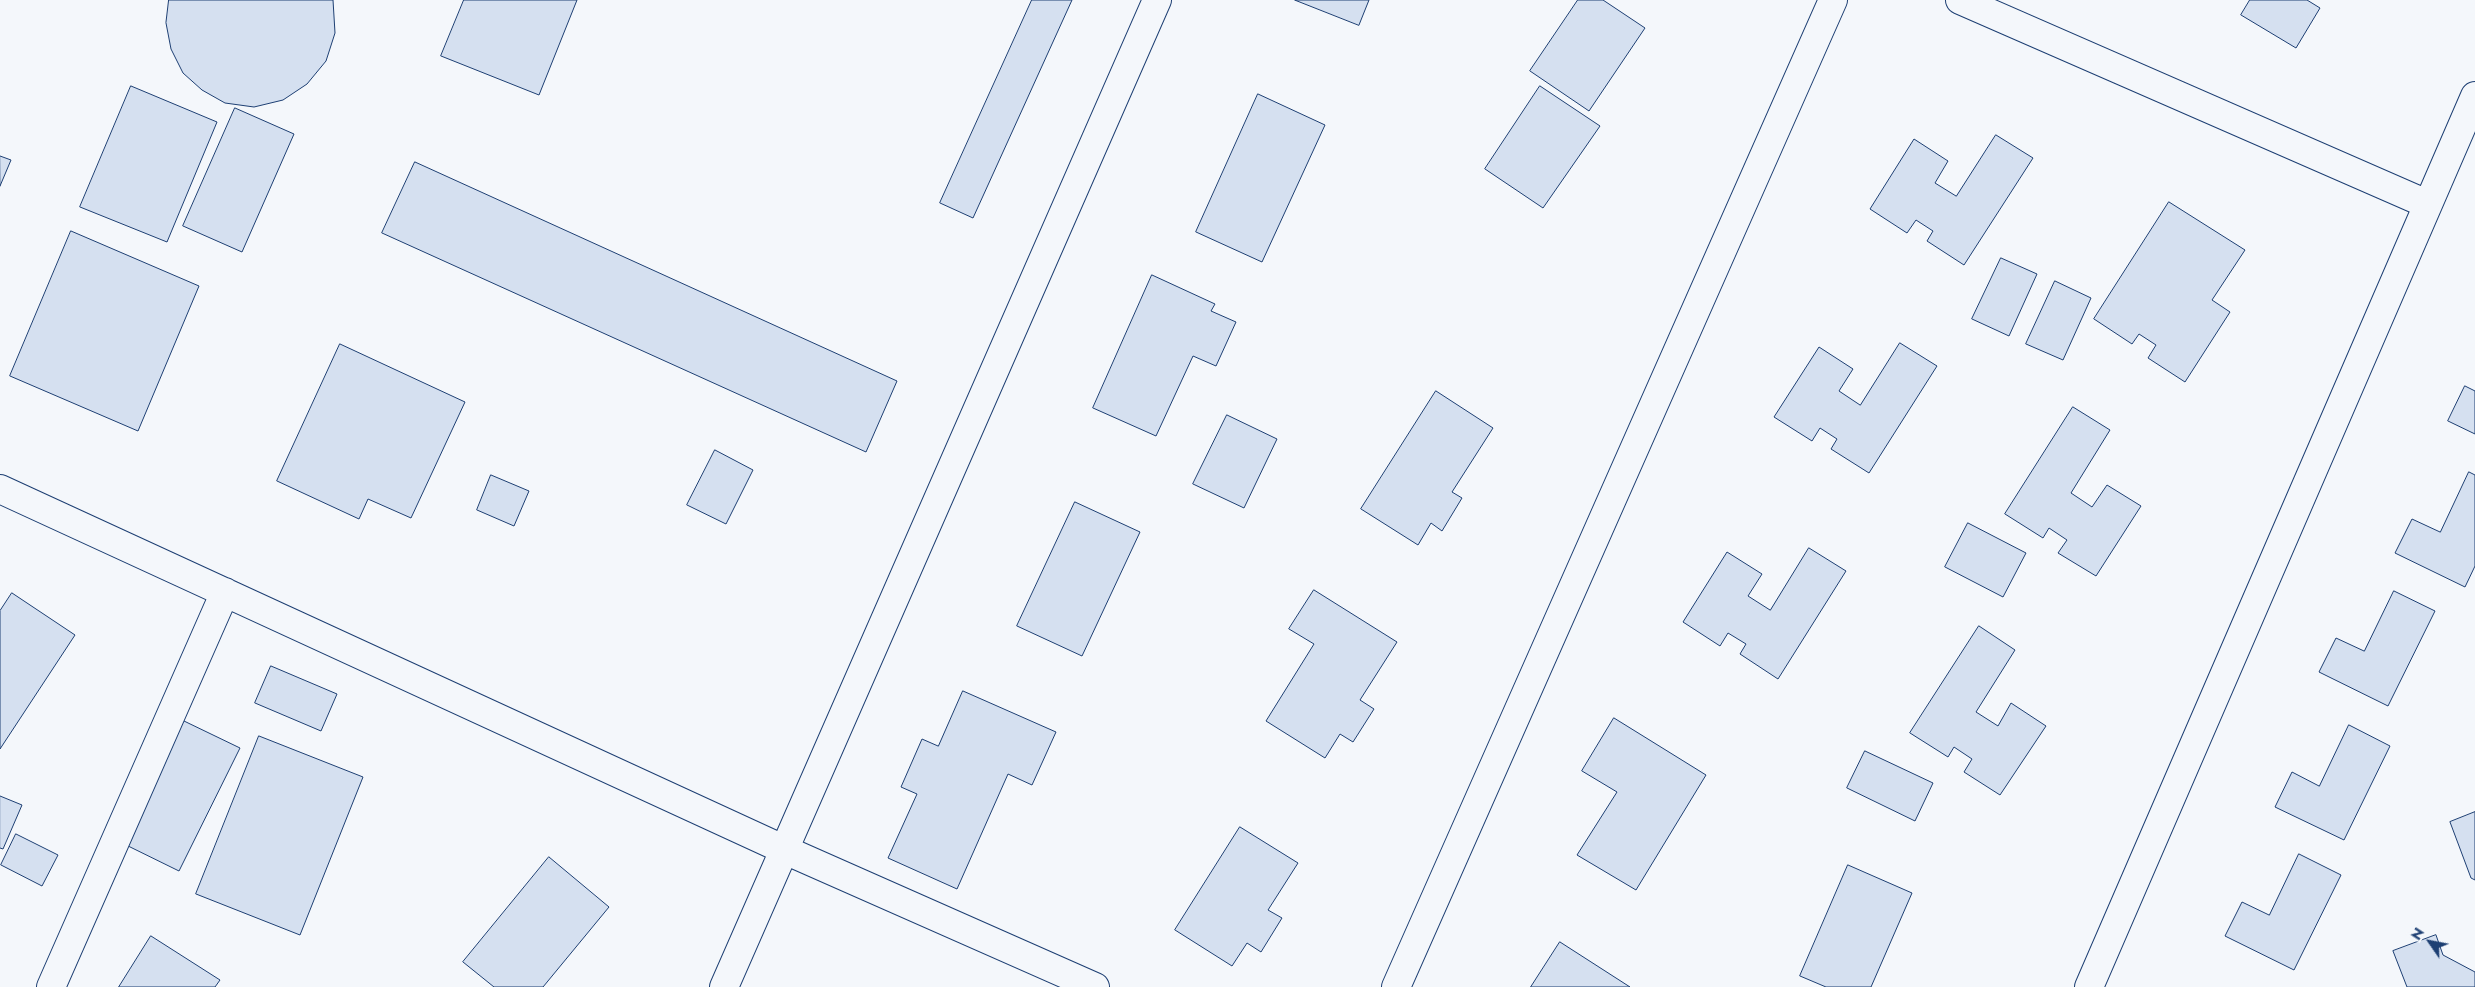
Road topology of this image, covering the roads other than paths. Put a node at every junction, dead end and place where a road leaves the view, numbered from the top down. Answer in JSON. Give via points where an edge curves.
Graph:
{"nodes":[{"id":1,"x":1157,"y":0,"type":"edge"},
{"id":2,"x":1834,"y":0,"type":"edge"},
{"id":3,"x":1960,"y":0,"type":"edge"},
{"id":4,"x":2475,"y":96,"type":"edge"},
{"id":5,"x":2427,"y":204,"type":"junction"},
{"id":6,"x":0,"y":489,"type":"edge"},
{"id":7,"x":225,"y":592,"type":"junction"},
{"id":8,"x":785,"y":850,"type":"junction"},
{"id":9,"x":51,"y":987,"type":"edge"},
{"id":10,"x":724,"y":987,"type":"edge"},
{"id":11,"x":1095,"y":987,"type":"edge"},
{"id":12,"x":1396,"y":987,"type":"edge"},
{"id":13,"x":2089,"y":987,"type":"edge"}],
"edges":[{"from":1,"to":8,"type":"street"},
{"from":2,"to":12,"type":"street"},
{"from":3,"to":5,"type":"street"},
{"from":4,"to":5,"type":"street"},
{"from":5,"to":13,"type":"street"},
{"from":6,"to":7,"type":"street"},
{"from":7,"to":8,"type":"street"},
{"from":7,"to":9,"type":"street"},
{"from":8,"to":10,"type":"street"},
{"from":8,"to":11,"type":"street"}]}
